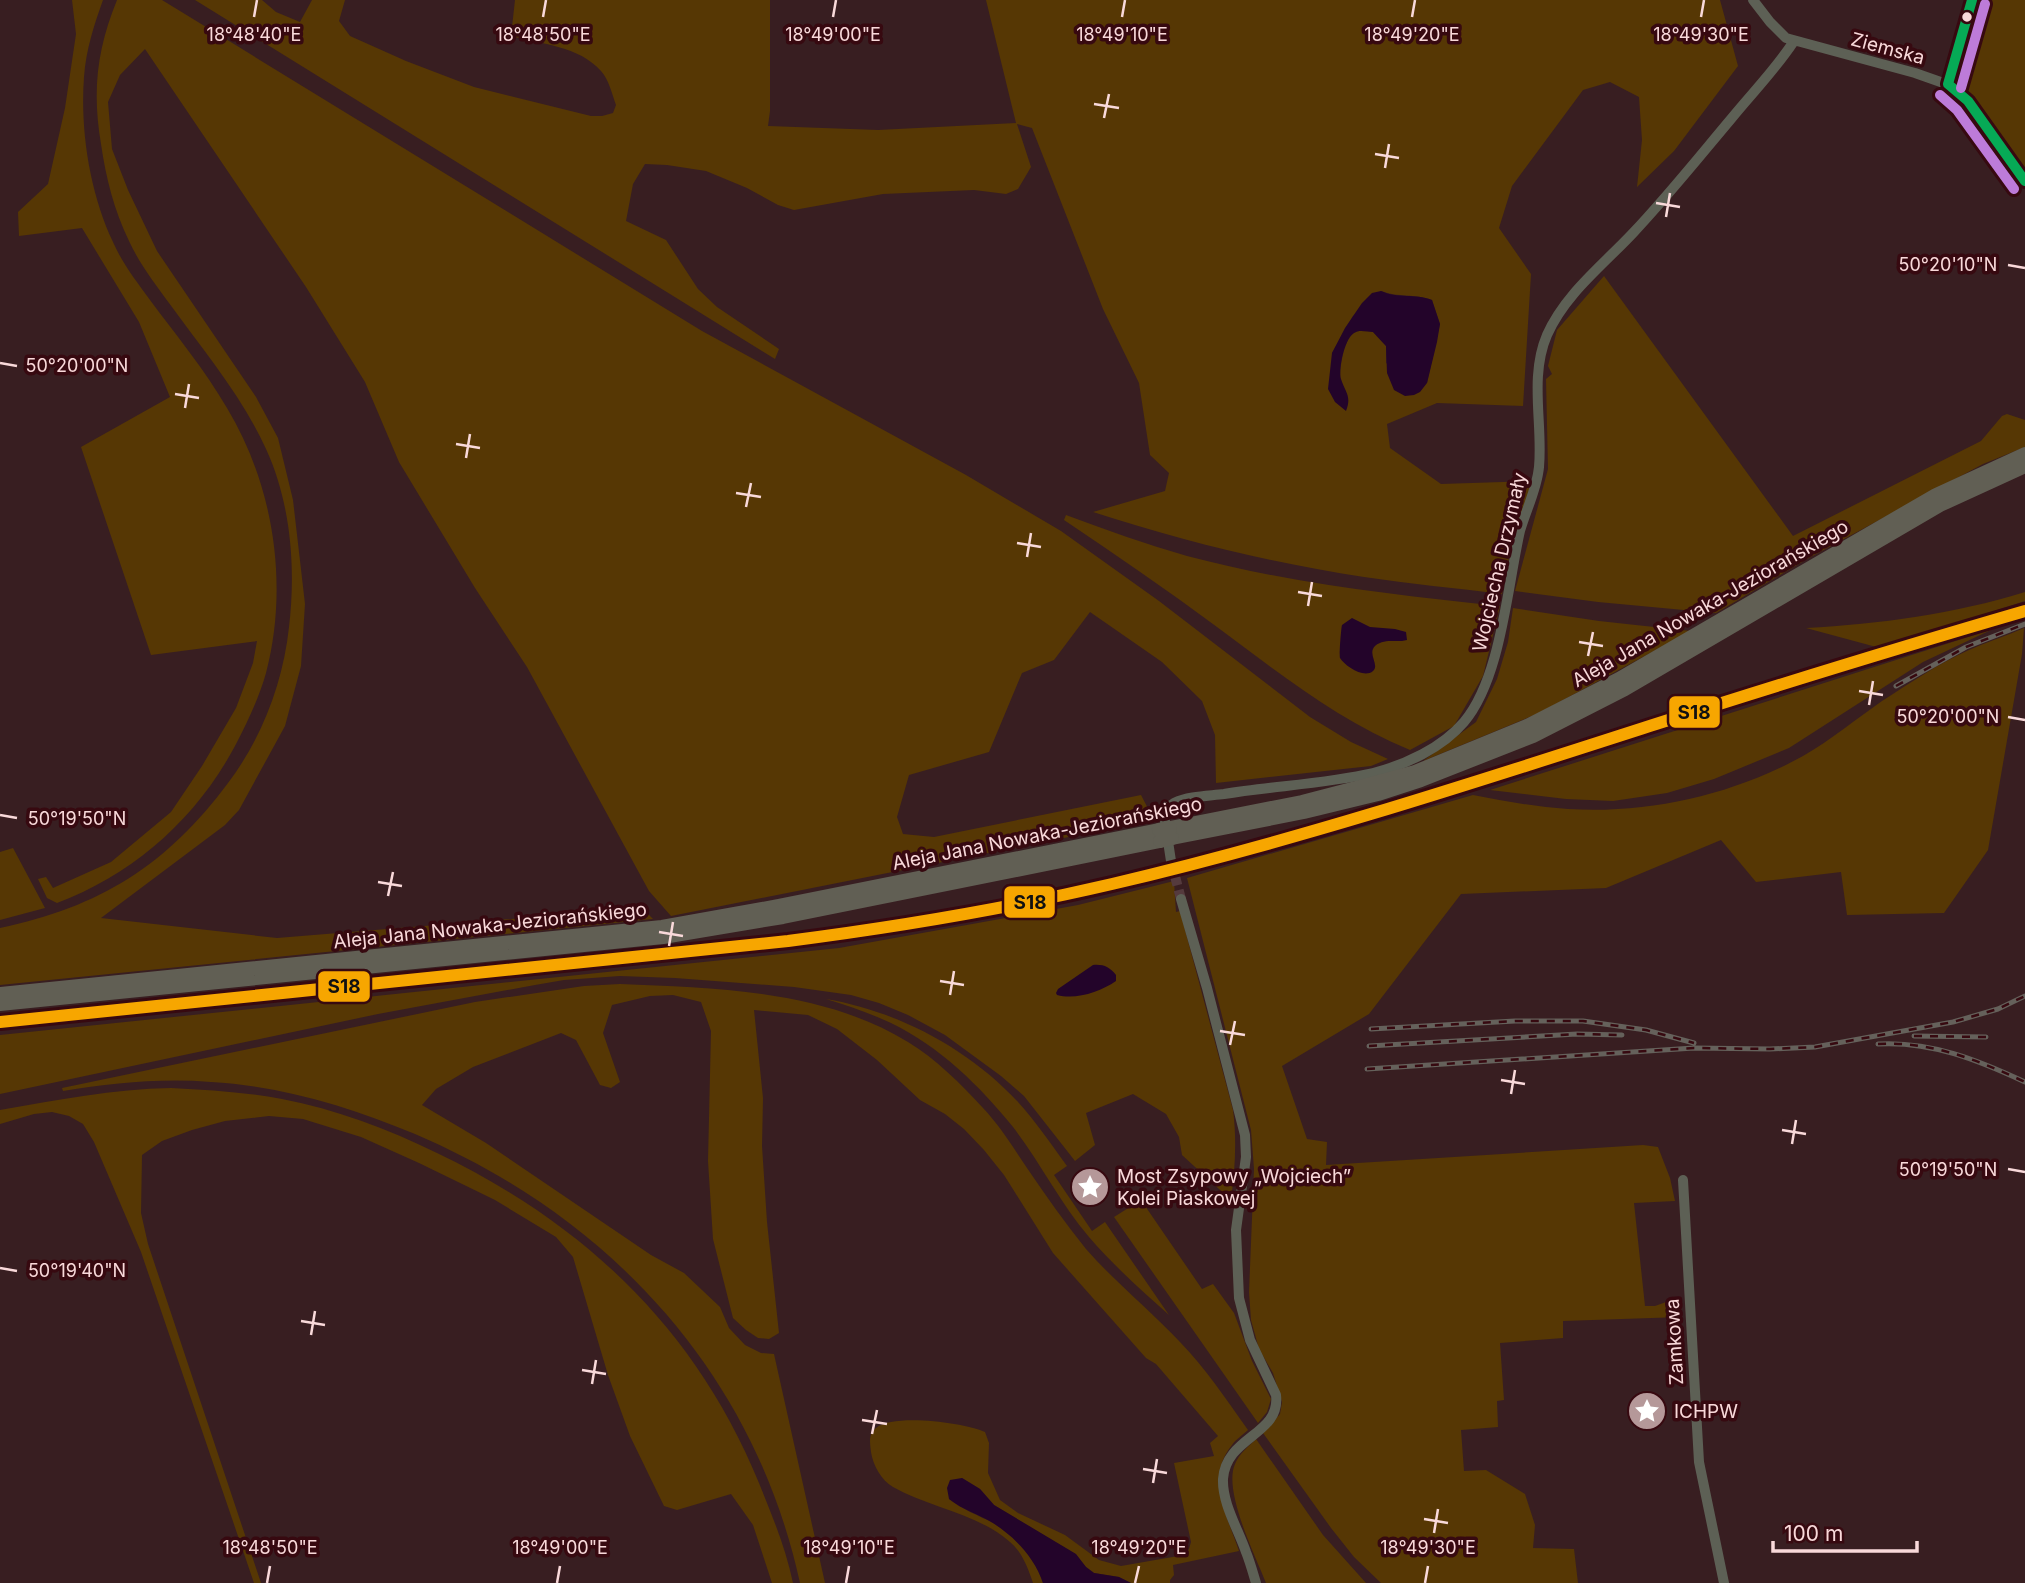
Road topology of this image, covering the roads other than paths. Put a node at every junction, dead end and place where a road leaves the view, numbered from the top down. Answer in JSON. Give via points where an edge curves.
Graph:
{"nodes":[{"id":1,"x":1753,"y":0,"type":"edge"},
{"id":2,"x":1972,"y":0,"type":"edge"},
{"id":3,"x":1794,"y":41,"type":"junction"},
{"id":4,"x":1948,"y":84,"type":"junction"},
{"id":5,"x":2025,"y":181,"type":"edge"},
{"id":6,"x":2025,"y":454,"type":"edge"},
{"id":7,"x":2025,"y":466,"type":"edge"},
{"id":8,"x":1165,"y":834,"type":"junction"},
{"id":9,"x":1171,"y":861,"type":"tunnel mouth"},
{"id":10,"x":1181,"y":900,"type":"tunnel mouth"},
{"id":11,"x":0,"y":994,"type":"edge"},
{"id":12,"x":0,"y":1004,"type":"edge"},
{"id":13,"x":1683,"y":1180,"type":"dead end"},
{"id":14,"x":1256,"y":1583,"type":"edge"},
{"id":15,"x":1724,"y":1583,"type":"edge"}],
"edges":[{"from":1,"to":3,"type":"street","name":"Ziemska","via":[[1779,32]]},
{"from":2,"to":4,"type":"street"},
{"from":3,"to":4,"type":"street","name":"Ziemska"},
{"from":3,"to":9,"type":"street","name":"Wojciecha Drzymały","via":[[1654,211],[1571,296],[1550,328],[1539,364],[1538,476],[1520,533],[1488,680],[1469,715],[1437,745],[1385,769],[1174,803],[1164,815]]},
{"from":4,"to":5,"type":"street","name":"Ziemska","via":[[1968,101]]},
{"from":6,"to":8,"type":"main road","name":"Aleja Jana Nowaka-Jeziorańskiego","via":[[1902,514],[1619,679],[1527,726],[1415,772]]},
{"from":7,"to":8,"type":"main road","name":"Aleja Jana Nowaka-Jeziorańskiego","via":[[1940,505],[1625,689],[1533,736],[1366,797],[1304,812]]},
{"from":8,"to":11,"type":"main road","name":"Aleja Jana Nowaka-Jeziorańskiego","via":[[662,927]]},
{"from":8,"to":12,"type":"main road","name":"Aleja Jana Nowaka-Jeziorańskiego","via":[[783,917],[663,937]]},
{"from":10,"to":14,"type":"street","via":[[1245,1135],[1236,1230],[1239,1298],[1250,1340],[1277,1404],[1271,1420],[1229,1458],[1223,1481]]},
{"from":13,"to":15,"type":"street","name":"Zamkowa","via":[[1699,1462]]}]}
